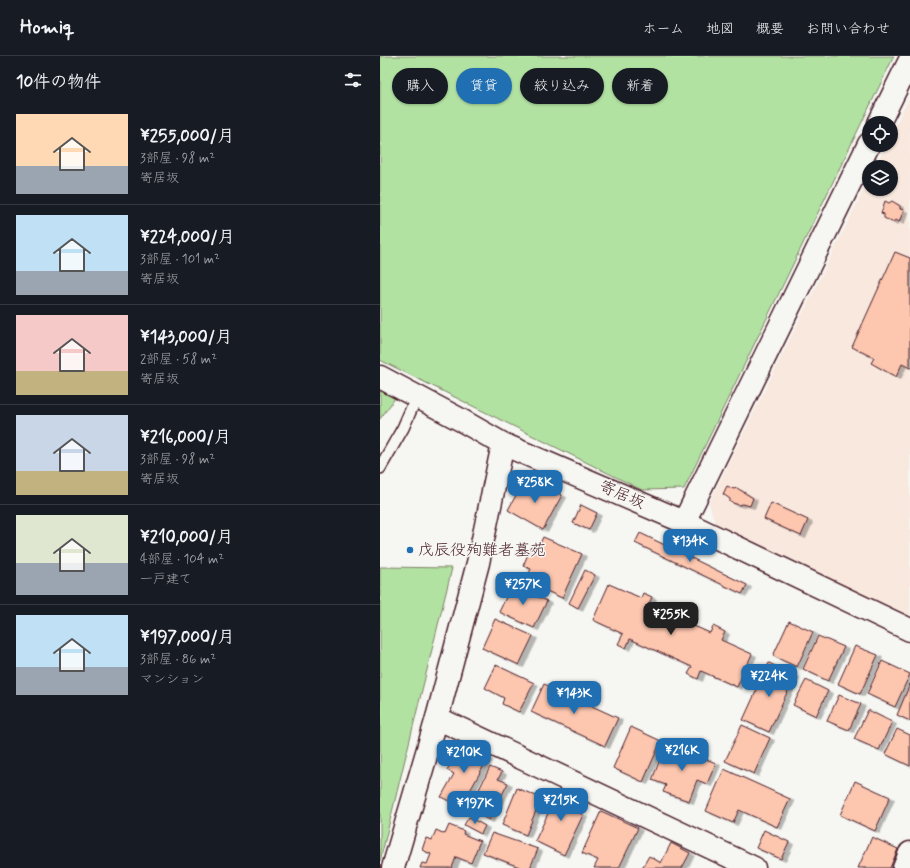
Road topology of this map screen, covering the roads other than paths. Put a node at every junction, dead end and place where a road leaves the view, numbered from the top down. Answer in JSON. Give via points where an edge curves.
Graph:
{"nodes":[{"id":1,"x":910,"y":60,"type":"edge"},
{"id":2,"x":882,"y":116,"type":"edge"},
{"id":3,"x":865,"y":152,"type":"edge"},
{"id":4,"x":380,"y":377,"type":"edge"},
{"id":5,"x":417,"y":396,"type":"junction"},
{"id":6,"x":503,"y":444,"type":"junction"},
{"id":7,"x":380,"y":468,"type":"edge"},
{"id":8,"x":684,"y":522,"type":"junction"},
{"id":9,"x":910,"y":630,"type":"edge"},
{"id":10,"x":437,"y":718,"type":"junction"},
{"id":11,"x":910,"y":853,"type":"edge"},
{"id":12,"x":393,"y":868,"type":"edge"},
{"id":13,"x":754,"y":868,"type":"edge"},
{"id":14,"x":904,"y":868,"type":"edge"}],
"edges":[{"from":1,"to":2,"type":"street"},
{"from":3,"to":8,"type":"street"},
{"from":4,"to":5,"type":"street","name":"寄居坂"},
{"from":5,"to":6,"type":"street","name":"寄居坂"},
{"from":5,"to":7,"type":"lane","via":[[403,428]]},
{"from":6,"to":8,"type":"street","name":"寄居坂"},
{"from":6,"to":10,"type":"street","via":[[478,563]]},
{"from":8,"to":9,"type":"street","name":"寄居坂"},
{"from":10,"to":12,"type":"street"},
{"from":10,"to":13,"type":"street"},
{"from":11,"to":14,"type":"street"}]}
